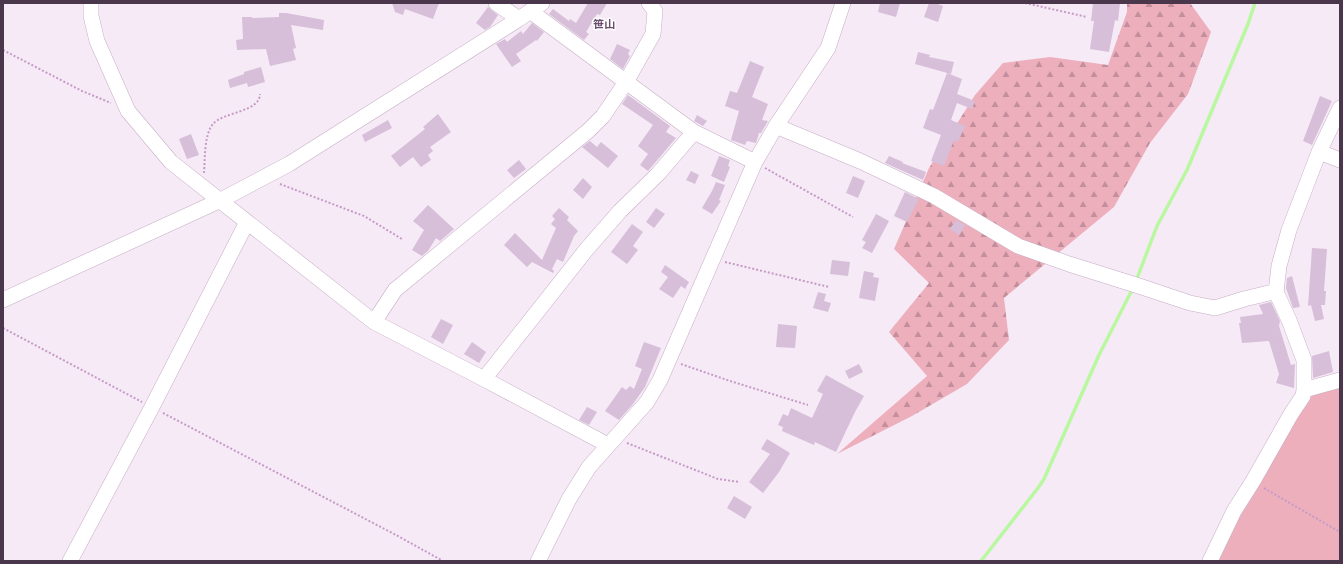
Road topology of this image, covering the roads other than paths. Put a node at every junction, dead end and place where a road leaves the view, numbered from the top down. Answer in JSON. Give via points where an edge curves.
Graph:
{"nodes":[{"id":1,"x":91,"y":3,"type":"edge"},
{"id":2,"x":496,"y":3,"type":"edge"},
{"id":3,"x":648,"y":3,"type":"edge"},
{"id":4,"x":843,"y":3,"type":"edge"},
{"id":5,"x":530,"y":11,"type":"edge"},
{"id":6,"x":626,"y":82,"type":"junction"},
{"id":7,"x":1340,"y":108,"type":"edge"},
{"id":8,"x":776,"y":126,"type":"junction"},
{"id":9,"x":694,"y":132,"type":"junction"},
{"id":10,"x":1319,"y":152,"type":"junction"},
{"id":11,"x":1340,"y":160,"type":"edge"},
{"id":12,"x":755,"y":162,"type":"junction"},
{"id":13,"x":220,"y":200,"type":"junction"},
{"id":14,"x":247,"y":222,"type":"junction"},
{"id":15,"x":1277,"y":291,"type":"junction"},
{"id":16,"x":3,"y":300,"type":"edge"},
{"id":17,"x":374,"y":322,"type":"junction"},
{"id":18,"x":484,"y":379,"type":"junction"},
{"id":19,"x":1340,"y":380,"type":"edge"},
{"id":20,"x":1304,"y":390,"type":"junction"},
{"id":21,"x":611,"y":442,"type":"junction"},
{"id":22,"x":70,"y":561,"type":"edge"},
{"id":23,"x":538,"y":561,"type":"edge"},
{"id":24,"x":1210,"y":561,"type":"edge"}],
"edges":[{"from":1,"to":13,"type":"street","via":[[91,16],[97,41],[128,111],[171,162]]},
{"from":2,"to":5,"type":"street"},
{"from":3,"to":6,"type":"street","via":[[655,11],[653,34]]},
{"from":4,"to":8,"type":"street","via":[[828,48]]},
{"from":5,"to":6,"type":"street"},
{"from":5,"to":13,"type":"street","via":[[289,164]]},
{"from":6,"to":9,"type":"street"},
{"from":6,"to":17,"type":"street","via":[[603,116],[395,290]]},
{"from":7,"to":10,"type":"street"},
{"from":8,"to":12,"type":"street"},
{"from":8,"to":15,"type":"street","via":[[860,161],[934,196],[1018,246],[1069,264],[1190,303],[1215,308]]},
{"from":9,"to":12,"type":"street"},
{"from":9,"to":18,"type":"street","via":[[586,250]]},
{"from":10,"to":11,"type":"street"},
{"from":10,"to":15,"type":"street","via":[[1289,230],[1279,266]]},
{"from":12,"to":21,"type":"street","via":[[660,380],[647,402]]},
{"from":13,"to":14,"type":"street"},
{"from":13,"to":16,"type":"street"},
{"from":14,"to":17,"type":"street"},
{"from":14,"to":22,"type":"street"},
{"from":15,"to":20,"type":"street","via":[[1304,360]]},
{"from":17,"to":18,"type":"street"},
{"from":18,"to":21,"type":"street"},
{"from":19,"to":20,"type":"street"},
{"from":20,"to":24,"type":"street","via":[[1303,396],[1234,511]]},
{"from":21,"to":23,"type":"street","via":[[589,467],[568,499]]}]}
